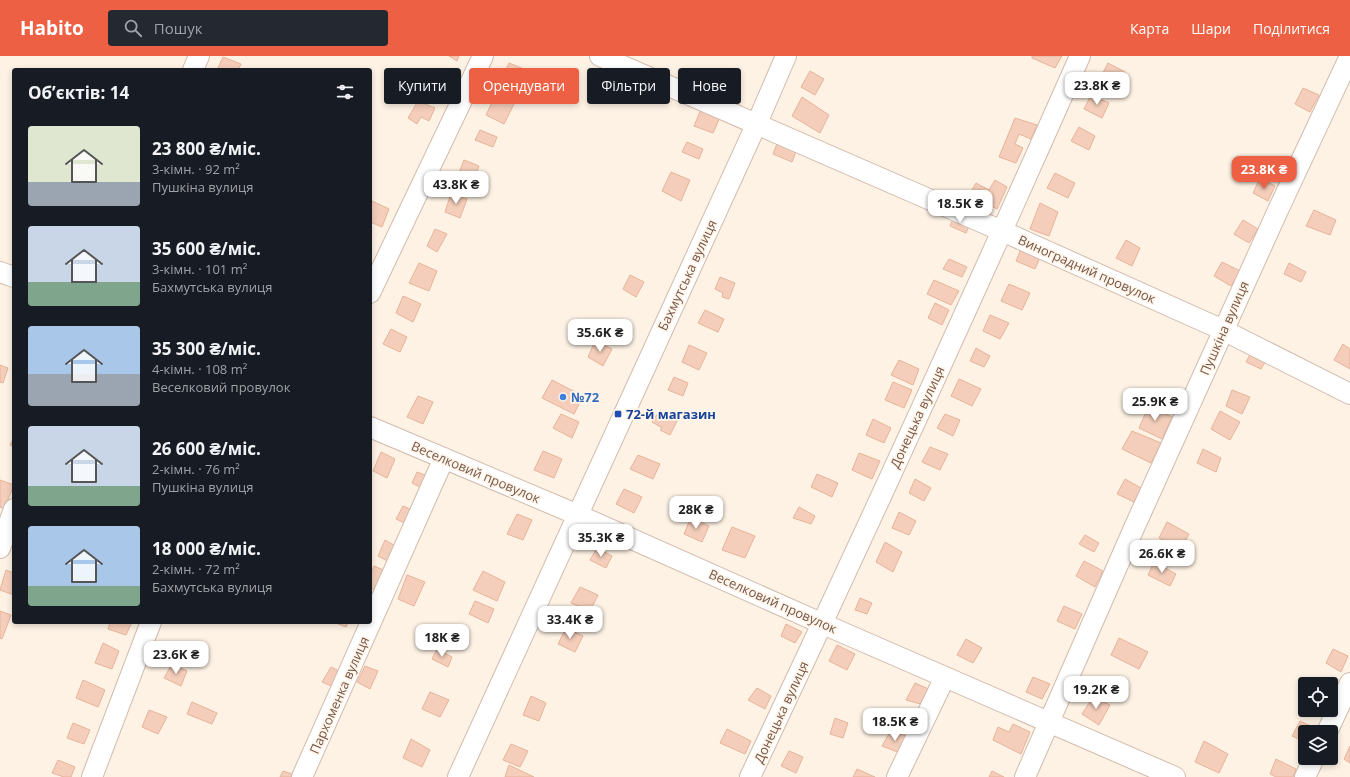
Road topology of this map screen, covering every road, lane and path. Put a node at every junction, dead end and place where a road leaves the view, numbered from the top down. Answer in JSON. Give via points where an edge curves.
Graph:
{"nodes":[{"id":1,"x":199,"y":56,"type":"edge"},
{"id":2,"x":483,"y":56,"type":"edge"},
{"id":3,"x":600,"y":56,"type":"edge"},
{"id":4,"x":786,"y":56,"type":"edge"},
{"id":5,"x":1080,"y":56,"type":"edge"},
{"id":6,"x":1350,"y":56,"type":"edge"},
{"id":7,"x":194,"y":68,"type":"edge"},
{"id":8,"x":757,"y":123,"type":"junction"},
{"id":9,"x":1002,"y":231,"type":"junction"},
{"id":10,"x":0,"y":272,"type":"edge"},
{"id":11,"x":12,"y":275,"type":"edge"},
{"id":12,"x":372,"y":289,"type":"edge"},
{"id":13,"x":1223,"y":330,"type":"junction"},
{"id":14,"x":1350,"y":394,"type":"edge"},
{"id":15,"x":372,"y":428,"type":"edge"},
{"id":16,"x":444,"y":458,"type":"junction"},
{"id":17,"x":12,"y":515,"type":"edge"},
{"id":18,"x":578,"y":515,"type":"junction"},
{"id":19,"x":0,"y":548,"type":"edge"},
{"id":20,"x":372,"y":620,"type":"edge"},
{"id":21,"x":150,"y":624,"type":"edge"},
{"id":22,"x":370,"y":624,"type":"edge"},
{"id":23,"x":823,"y":624,"type":"junction"},
{"id":24,"x":945,"y":677,"type":"junction"},
{"id":25,"x":1350,"y":683,"type":"edge"},
{"id":26,"x":1049,"y":722,"type":"junction"},
{"id":27,"x":1330,"y":725,"type":"edge"},
{"id":28,"x":1311,"y":765,"type":"edge"},
{"id":29,"x":92,"y":777,"type":"edge"},
{"id":30,"x":302,"y":777,"type":"edge"},
{"id":31,"x":458,"y":777,"type":"edge"},
{"id":32,"x":750,"y":777,"type":"edge"},
{"id":33,"x":897,"y":777,"type":"edge"},
{"id":34,"x":1025,"y":777,"type":"edge"},
{"id":35,"x":1175,"y":777,"type":"edge"},
{"id":36,"x":1305,"y":777,"type":"edge"}],
"edges":[{"from":1,"to":7,"type":"street"},
{"from":2,"to":12,"type":"street"},
{"from":3,"to":8,"type":"street","name":"Виноградний провулок"},
{"from":4,"to":8,"type":"street","name":"Бахмутська вулиця"},
{"from":5,"to":9,"type":"street","name":"Донецька вулиця"},
{"from":6,"to":13,"type":"street","name":"Пушкіна вулиця"},
{"from":8,"to":9,"type":"street","name":"Виноградний провулок"},
{"from":8,"to":18,"type":"street","name":"Бахмутська вулиця"},
{"from":9,"to":13,"type":"street","name":"Виноградний провулок"},
{"from":9,"to":23,"type":"street","name":"Донецька вулиця"},
{"from":10,"to":11,"type":"street"},
{"from":13,"to":14,"type":"street","name":"Виноградний провулок"},
{"from":13,"to":26,"type":"street","name":"Пушкіна вулиця"},
{"from":15,"to":16,"type":"street","name":"Веселковий провулок"},
{"from":16,"to":18,"type":"street","name":"Веселковий провулок"},
{"from":16,"to":20,"type":"street","name":"Пархоменка вулиця"},
{"from":17,"to":19,"type":"street"},
{"from":18,"to":23,"type":"street","name":"Веселковий провулок"},
{"from":18,"to":31,"type":"street","name":"Бахмутська вулиця"},
{"from":21,"to":29,"type":"street"},
{"from":22,"to":30,"type":"street","name":"Пархоменка вулиця"},
{"from":23,"to":24,"type":"street","name":"Веселковий провулок"},
{"from":23,"to":32,"type":"street","name":"Донецька вулиця"},
{"from":24,"to":26,"type":"street","name":"Веселковий провулок"},
{"from":24,"to":33,"type":"street"},
{"from":25,"to":27,"type":"street"},
{"from":26,"to":34,"type":"street","name":"Пушкіна вулиця"},
{"from":26,"to":35,"type":"street","name":"Веселковий провулок"},
{"from":28,"to":36,"type":"street"}]}
